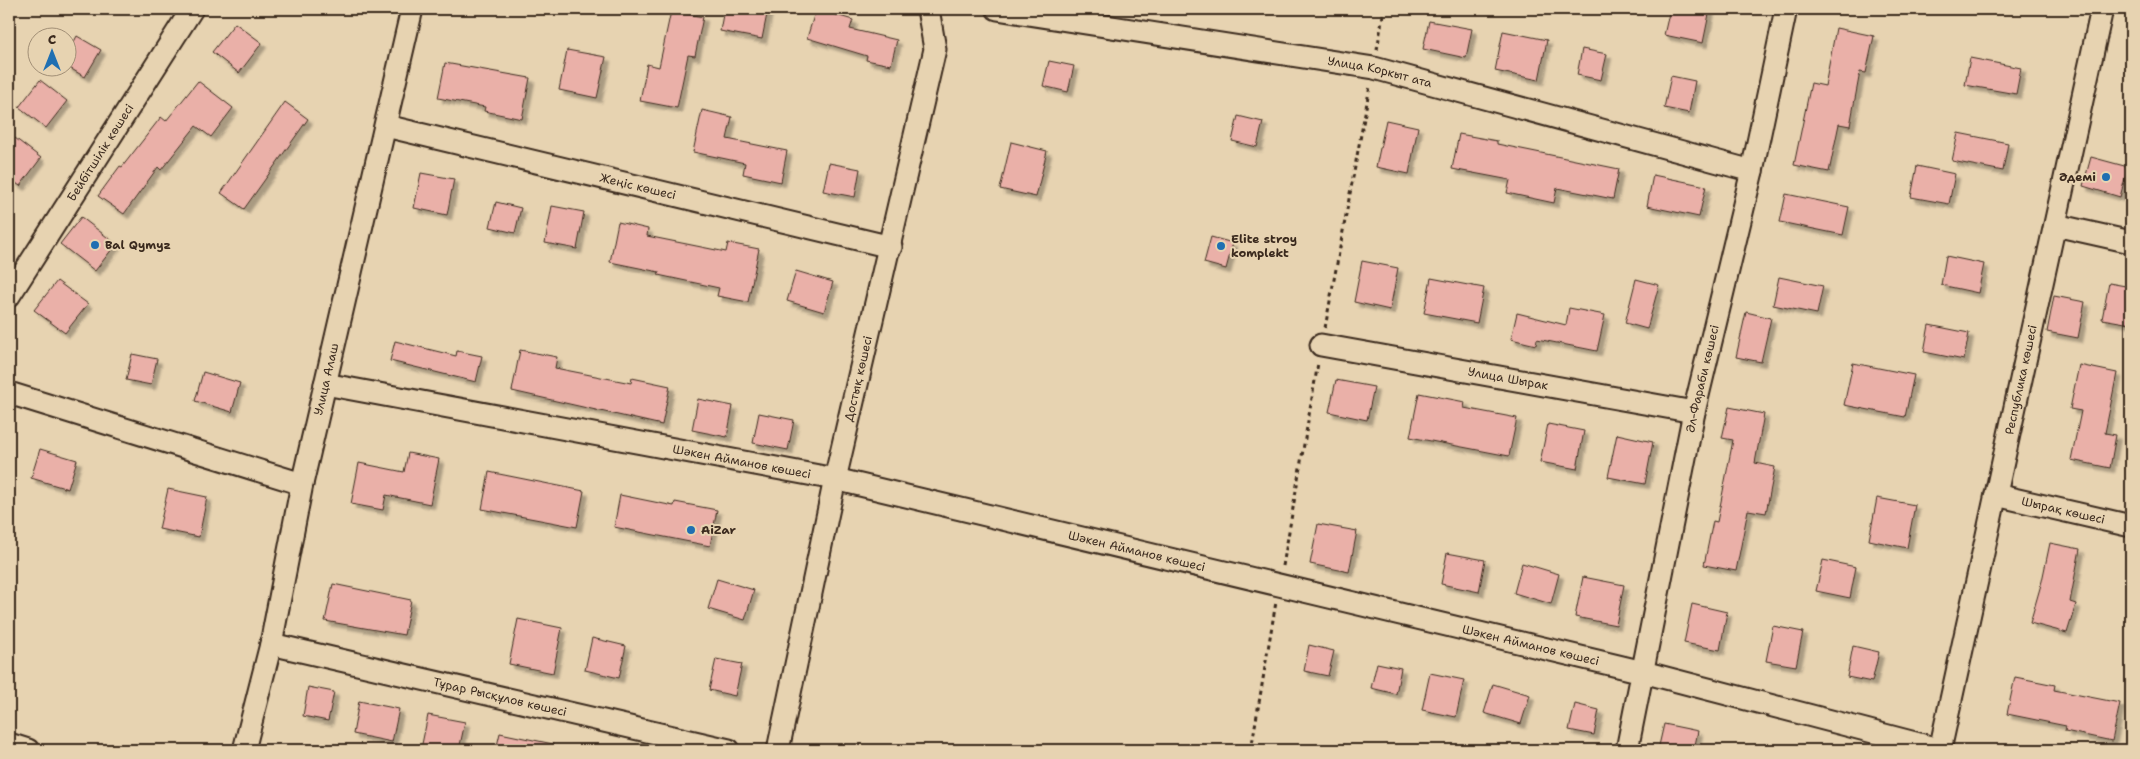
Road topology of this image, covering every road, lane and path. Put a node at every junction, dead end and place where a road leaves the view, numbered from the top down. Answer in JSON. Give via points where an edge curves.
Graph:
{"nodes":[{"id":1,"x":192,"y":9,"type":"edge"},
{"id":2,"x":412,"y":9,"type":"edge"},
{"id":3,"x":928,"y":9,"type":"edge"},
{"id":4,"x":997,"y":9,"type":"edge"},
{"id":5,"x":1384,"y":9,"type":"edge"},
{"id":6,"x":1786,"y":9,"type":"edge"},
{"id":7,"x":2102,"y":9,"type":"edge"},
{"id":8,"x":1374,"y":68,"type":"junction"},
{"id":9,"x":386,"y":126,"type":"junction"},
{"id":10,"x":1752,"y":171,"type":"junction"},
{"id":11,"x":2055,"y":225,"type":"junction"},
{"id":12,"x":2131,"y":242,"type":"edge"},
{"id":13,"x":890,"y":247,"type":"junction"},
{"id":14,"x":9,"y":296,"type":"edge"},
{"id":15,"x":1321,"y":345,"type":"junction"},
{"id":16,"x":325,"y":384,"type":"junction"},
{"id":17,"x":9,"y":393,"type":"edge"},
{"id":18,"x":1694,"y":412,"type":"junction"},
{"id":19,"x":835,"y":480,"type":"junction"},
{"id":20,"x":302,"y":484,"type":"junction"},
{"id":21,"x":1996,"y":495,"type":"junction"},
{"id":22,"x":2131,"y":526,"type":"edge"},
{"id":23,"x":1279,"y":587,"type":"junction"},
{"id":24,"x":270,"y":644,"type":"junction"},
{"id":25,"x":1643,"y":672,"type":"junction"},
{"id":26,"x":9,"y":744,"type":"edge"},
{"id":27,"x":28,"y":750,"type":"edge"},
{"id":28,"x":244,"y":750,"type":"edge"},
{"id":29,"x":729,"y":750,"type":"edge"},
{"id":30,"x":778,"y":750,"type":"edge"},
{"id":31,"x":1251,"y":750,"type":"edge"},
{"id":32,"x":1627,"y":750,"type":"edge"},
{"id":33,"x":1941,"y":750,"type":"edge"}],
"edges":[{"from":1,"to":14,"type":"street","name":"Бейбітшілік көшесі"},
{"from":2,"to":9,"type":"street","name":"Улица Алаш"},
{"from":3,"to":13,"type":"street","name":"Достық көшесі","via":[[935,49]]},
{"from":4,"to":8,"type":"street","name":"Улица Коркыт ата"},
{"from":5,"to":8,"type":"path"},
{"from":6,"to":10,"type":"street","name":"Әл-Фараби көшесі"},
{"from":7,"to":11,"type":"street","name":"Республика көшесі"},
{"from":8,"to":10,"type":"street","name":"Улица Коркыт ата"},
{"from":8,"to":15,"type":"path"},
{"from":9,"to":13,"type":"street","name":"Жеңіс көшесі"},
{"from":9,"to":16,"type":"street","name":"Улица Алаш"},
{"from":10,"to":18,"type":"street","name":"Әл-Фараби көшесі"},
{"from":11,"to":12,"type":"street"},
{"from":11,"to":21,"type":"street","name":"Республика көшесі"},
{"from":13,"to":19,"type":"street","name":"Достық көшесі"},
{"from":15,"to":18,"type":"street","name":"Улица Шырак"},
{"from":15,"to":23,"type":"path"},
{"from":16,"to":19,"type":"street","name":"Шәкен Айманов көшесі"},
{"from":16,"to":20,"type":"street","name":"Улица Алаш"},
{"from":17,"to":20,"type":"street"},
{"from":18,"to":25,"type":"street","name":"Әл-Фараби көшесі"},
{"from":19,"to":23,"type":"street","name":"Шәкен Айманов көшесі"},
{"from":19,"to":30,"type":"street","name":"Достық көшесі"},
{"from":20,"to":24,"type":"street","name":"Улица Алаш"},
{"from":21,"to":22,"type":"street","name":"Шырақ көшесі"},
{"from":21,"to":33,"type":"street","name":"Республика көшесі"},
{"from":23,"to":25,"type":"street","name":"Шәкен Айманов көшесі"},
{"from":23,"to":31,"type":"path"},
{"from":24,"to":28,"type":"street","name":"Улица Алаш"},
{"from":24,"to":29,"type":"street","name":"Тұрар Рысқұлов көшесі"},
{"from":25,"to":32,"type":"street","name":"Әл-Фараби көшесі"},
{"from":25,"to":33,"type":"street","name":"Шәкен Айманов көшесі"},
{"from":26,"to":27,"type":"street"}]}
